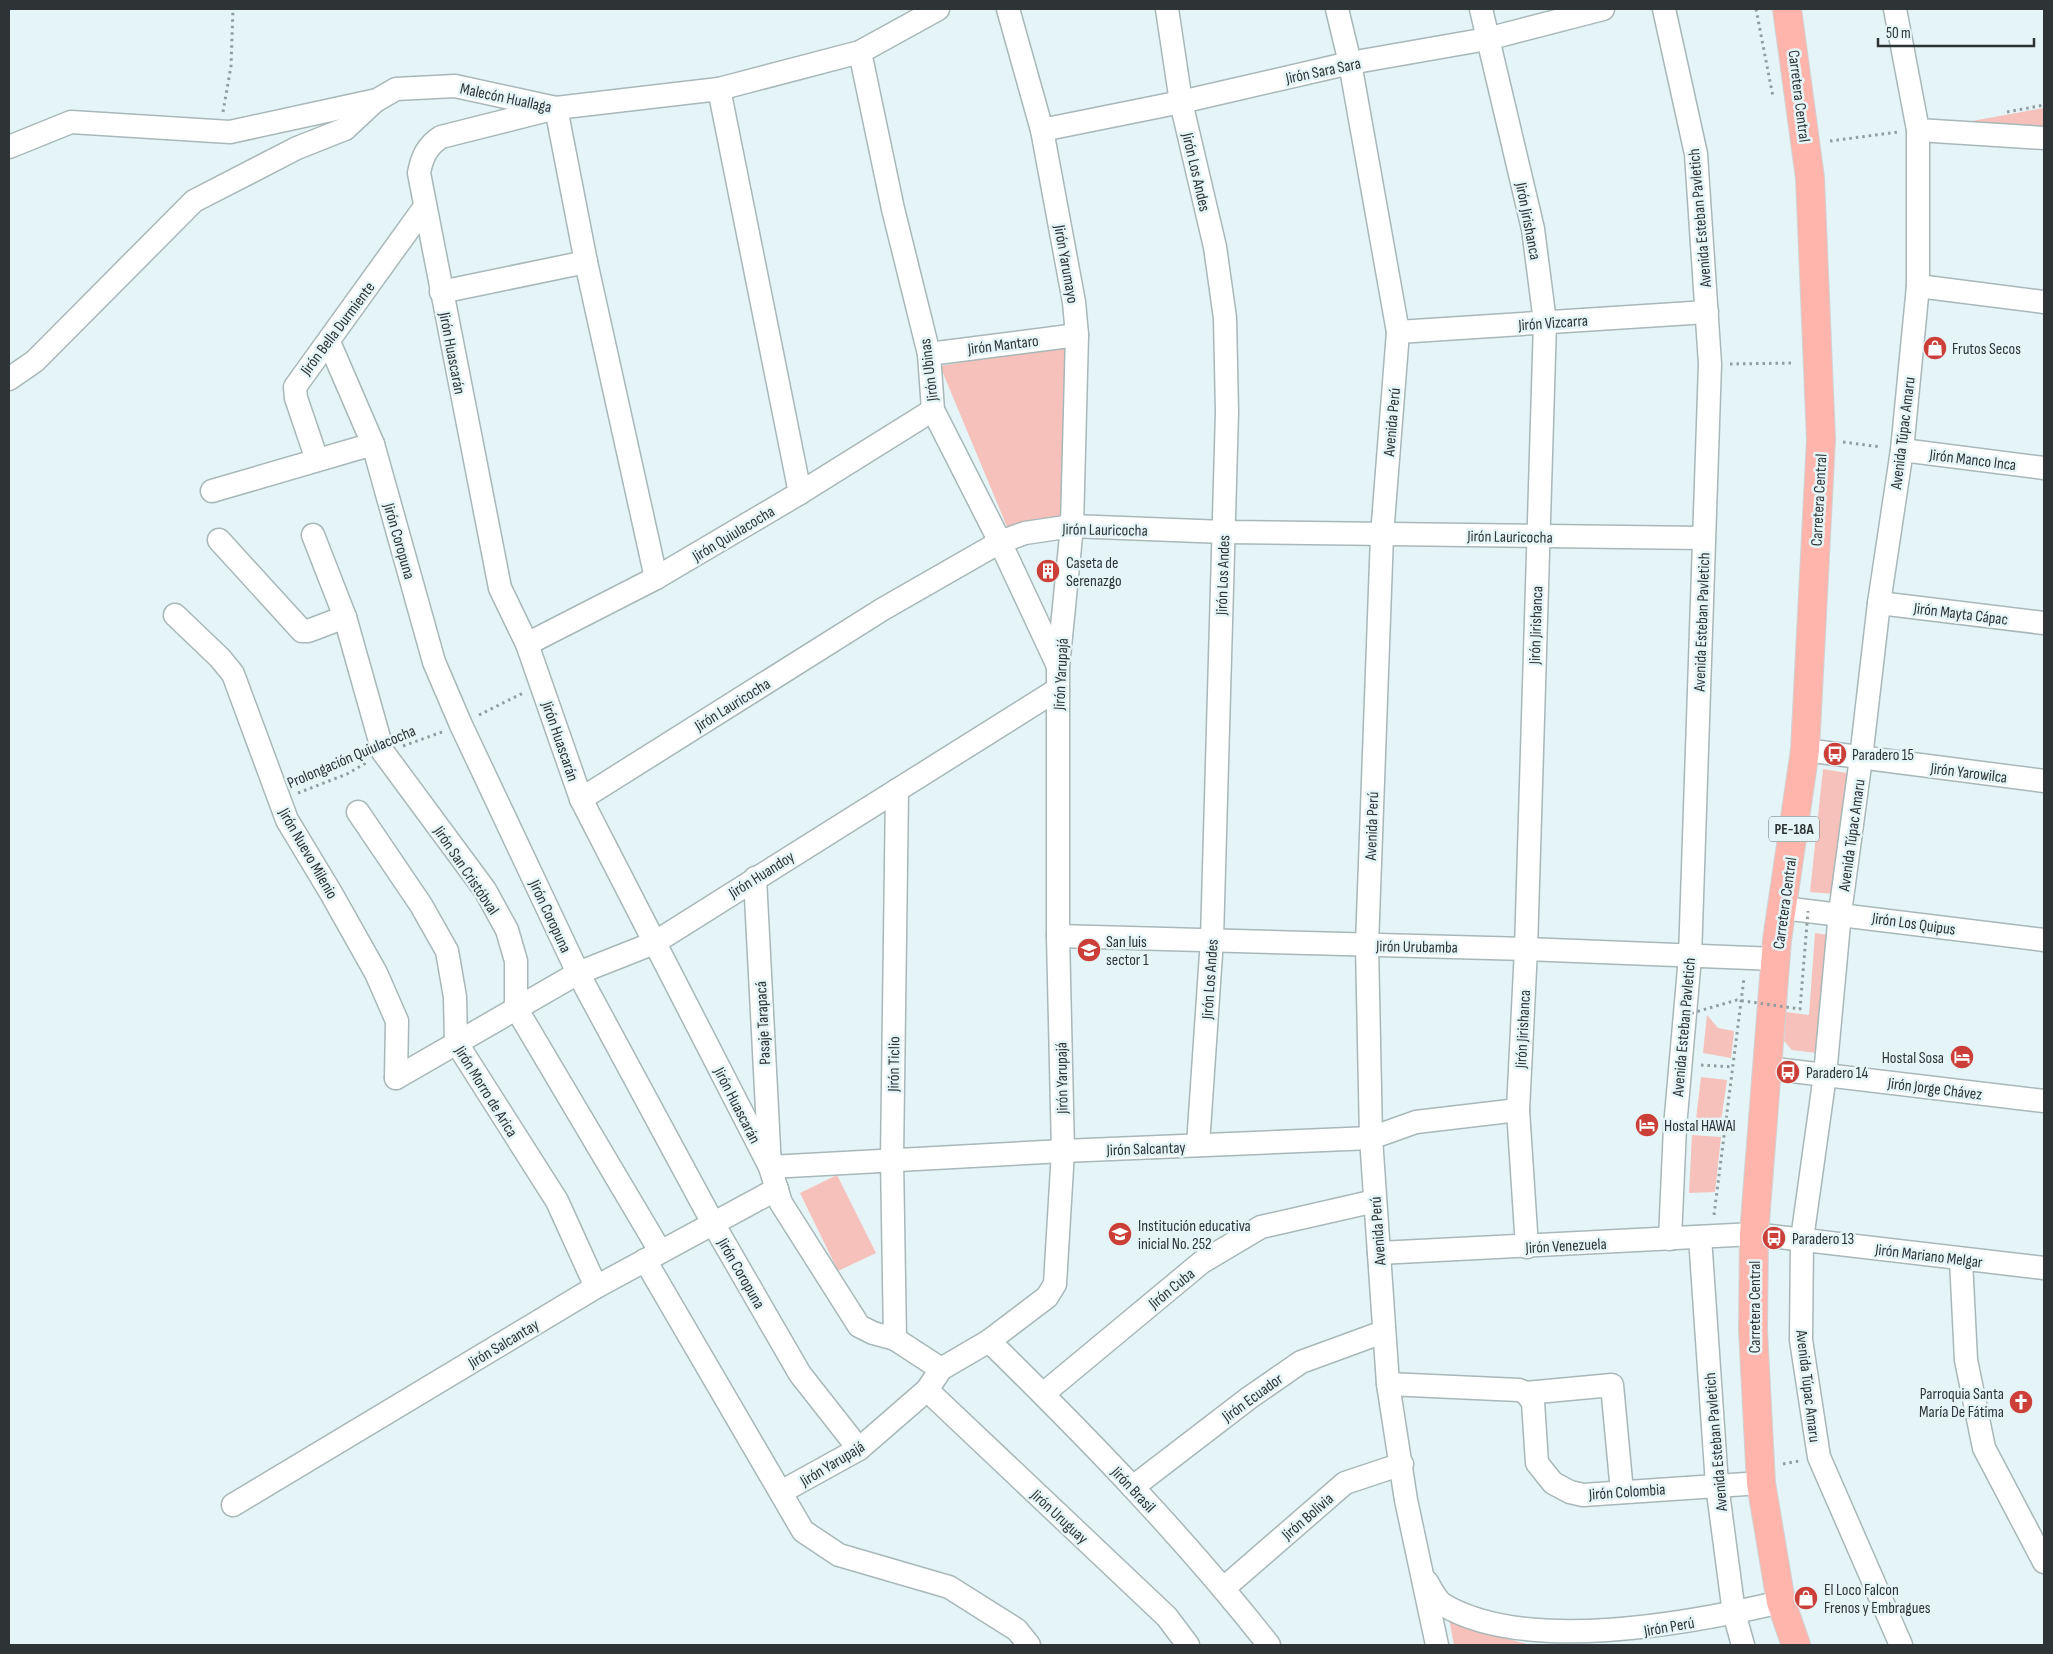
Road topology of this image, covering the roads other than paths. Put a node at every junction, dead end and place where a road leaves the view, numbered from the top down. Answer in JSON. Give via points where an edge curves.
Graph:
{"nodes":[{"id":1,"x":938,"y":9,"type":"edge"},
{"id":2,"x":1008,"y":9,"type":"edge"},
{"id":3,"x":1167,"y":9,"type":"edge"},
{"id":4,"x":1337,"y":9,"type":"edge"},
{"id":5,"x":1481,"y":9,"type":"edge"},
{"id":6,"x":1603,"y":9,"type":"edge"},
{"id":7,"x":1664,"y":9,"type":"edge"},
{"id":8,"x":1787,"y":9,"type":"edge"},
{"id":9,"x":1895,"y":9,"type":"edge"},
{"id":10,"x":1487,"y":39,"type":"junction"},
{"id":11,"x":860,"y":52,"type":"junction"},
{"id":12,"x":1350,"y":63,"type":"junction"},
{"id":13,"x":719,"y":89,"type":"junction"},
{"id":14,"x":377,"y":100,"type":"junction"},
{"id":15,"x":1181,"y":102,"type":"junction"},
{"id":16,"x":556,"y":108,"type":"junction"},
{"id":17,"x":1042,"y":130,"type":"junction"},
{"id":18,"x":1918,"y":130,"type":"junction"},
{"id":19,"x":2044,"y":138,"type":"edge"},
{"id":20,"x":9,"y":147,"type":"edge"},
{"id":21,"x":424,"y":208,"type":"junction"},
{"id":22,"x":586,"y":262,"type":"junction"},
{"id":23,"x":1918,"y":286,"type":"junction"},
{"id":24,"x":441,"y":292,"type":"junction"},
{"id":25,"x":2044,"y":302,"type":"edge"},
{"id":26,"x":1707,"y":312,"type":"junction"},
{"id":27,"x":1545,"y":322,"type":"junction"},
{"id":28,"x":1398,"y":332,"type":"junction"},
{"id":29,"x":1077,"y":335,"type":"junction"},
{"id":30,"x":329,"y":342,"type":"junction"},
{"id":31,"x":929,"y":354,"type":"junction"},
{"id":32,"x":9,"y":379,"type":"edge"},
{"id":33,"x":932,"y":410,"type":"junction"},
{"id":34,"x":373,"y":444,"type":"junction"},
{"id":35,"x":1902,"y":450,"type":"junction"},
{"id":36,"x":317,"y":460,"type":"junction"},
{"id":37,"x":2044,"y":468,"type":"edge"},
{"id":38,"x":212,"y":492,"type":"dead end"},
{"id":39,"x":800,"y":494,"type":"junction"},
{"id":40,"x":1072,"y":526,"type":"junction"},
{"id":41,"x":1224,"y":532,"type":"junction"},
{"id":42,"x":313,"y":535,"type":"dead end"},
{"id":43,"x":1382,"y":535,"type":"junction"},
{"id":44,"x":1537,"y":536,"type":"junction"},
{"id":45,"x":1703,"y":538,"type":"junction"},
{"id":46,"x":219,"y":540,"type":"dead end"},
{"id":47,"x":1000,"y":542,"type":"junction"},
{"id":48,"x":656,"y":578,"type":"junction"},
{"id":49,"x":1878,"y":603,"type":"junction"},
{"id":50,"x":175,"y":615,"type":"dead end"},
{"id":51,"x":345,"y":617,"type":"junction"},
{"id":52,"x":2044,"y":623,"type":"edge"},
{"id":53,"x":527,"y":644,"type":"junction"},
{"id":54,"x":1058,"y":678,"type":"junction"},
{"id":55,"x":1805,"y":750,"type":"junction"},
{"id":56,"x":1862,"y":758,"type":"junction"},
{"id":57,"x":2044,"y":781,"type":"edge"},
{"id":58,"x":897,"y":790,"type":"junction"},
{"id":59,"x":581,"y":799,"type":"junction"},
{"id":60,"x":358,"y":812,"type":"dead end"},
{"id":61,"x":755,"y":878,"type":"junction"},
{"id":62,"x":1796,"y":910,"type":"junction"},
{"id":63,"x":1840,"y":913,"type":"junction"},
{"id":64,"x":1058,"y":936,"type":"junction"},
{"id":65,"x":1212,"y":939,"type":"junction"},
{"id":66,"x":2044,"y":940,"type":"edge"},
{"id":67,"x":654,"y":943,"type":"junction"},
{"id":68,"x":1367,"y":945,"type":"junction"},
{"id":69,"x":1526,"y":948,"type":"junction"},
{"id":70,"x":1690,"y":957,"type":"junction"},
{"id":71,"x":1776,"y":959,"type":"junction"},
{"id":72,"x":578,"y":973,"type":"junction"},
{"id":73,"x":516,"y":1008,"type":"junction"},
{"id":74,"x":456,"y":1042,"type":"junction"},
{"id":75,"x":1766,"y":1068,"type":"junction"},
{"id":76,"x":1825,"y":1075,"type":"junction"},
{"id":77,"x":396,"y":1078,"type":"joint"},
{"id":78,"x":2044,"y":1101,"type":"edge"},
{"id":79,"x":1518,"y":1110,"type":"junction"},
{"id":80,"x":1371,"y":1138,"type":"junction"},
{"id":81,"x":1198,"y":1146,"type":"junction"},
{"id":82,"x":1063,"y":1151,"type":"junction"},
{"id":83,"x":892,"y":1159,"type":"junction"},
{"id":84,"x":770,"y":1167,"type":"junction"},
{"id":85,"x":777,"y":1190,"type":"junction"},
{"id":86,"x":1375,"y":1201,"type":"junction"},
{"id":87,"x":714,"y":1225,"type":"junction"},
{"id":88,"x":1754,"y":1234,"type":"junction"},
{"id":89,"x":1705,"y":1237,"type":"junction"},
{"id":90,"x":1670,"y":1238,"type":"junction"},
{"id":91,"x":1802,"y":1239,"type":"junction"},
{"id":92,"x":1527,"y":1247,"type":"junction"},
{"id":93,"x":1379,"y":1253,"type":"junction"},
{"id":94,"x":652,"y":1256,"type":"junction"},
{"id":95,"x":1961,"y":1260,"type":"junction"},
{"id":96,"x":2044,"y":1268,"type":"edge"},
{"id":97,"x":596,"y":1287,"type":"junction"},
{"id":98,"x":1383,"y":1332,"type":"junction"},
{"id":99,"x":895,"y":1339,"type":"junction"},
{"id":100,"x":989,"y":1341,"type":"junction"},
{"id":101,"x":941,"y":1369,"type":"junction"},
{"id":102,"x":1388,"y":1384,"type":"junction"},
{"id":103,"x":927,"y":1390,"type":"junction"},
{"id":104,"x":1526,"y":1393,"type":"junction"},
{"id":105,"x":1043,"y":1394,"type":"junction"},
{"id":106,"x":859,"y":1449,"type":"junction"},
{"id":107,"x":1402,"y":1464,"type":"junction"},
{"id":108,"x":1761,"y":1475,"type":"junction"},
{"id":109,"x":1717,"y":1485,"type":"junction"},
{"id":110,"x":1133,"y":1487,"type":"junction"},
{"id":111,"x":781,"y":1492,"type":"junction"},
{"id":112,"x":1622,"y":1492,"type":"junction"},
{"id":113,"x":233,"y":1505,"type":"dead end"},
{"id":114,"x":2044,"y":1562,"type":"edge"},
{"id":115,"x":1425,"y":1580,"type":"junction"},
{"id":116,"x":1224,"y":1588,"type":"junction"},
{"id":117,"x":1781,"y":1602,"type":"junction"},
{"id":118,"x":1734,"y":1613,"type":"junction"},
{"id":119,"x":1629,"y":1632,"type":"junction"},
{"id":120,"x":1029,"y":1645,"type":"edge"},
{"id":121,"x":1188,"y":1645,"type":"edge"},
{"id":122,"x":1269,"y":1645,"type":"edge"},
{"id":123,"x":1437,"y":1645,"type":"edge"},
{"id":124,"x":1610,"y":1645,"type":"edge"},
{"id":125,"x":1743,"y":1645,"type":"edge"},
{"id":126,"x":1796,"y":1645,"type":"edge"},
{"id":127,"x":1901,"y":1645,"type":"edge"}],
"edges":[{"from":1,"to":11,"type":"street","name":"Malecón Huallaga"},
{"from":2,"to":17,"type":"street","name":"Jirón Yarumayo"},
{"from":3,"to":15,"type":"street","name":"Jirón Los Andes"},
{"from":4,"to":12,"type":"street","name":"Avenida Perú"},
{"from":5,"to":10,"type":"street","name":"Jirón Jirishanca"},
{"from":6,"to":10,"type":"street","name":"Jirón Sara Sara"},
{"from":7,"to":26,"type":"street","name":"Avenida Esteban Pavletich","via":[[1696,154]]},
{"from":8,"to":55,"type":"highway","name":"Carretera Central","number":"PE-18A","via":[[1807,144],[1821,439]]},
{"from":9,"to":18,"type":"street","name":"Avenida Túpac Amaru"},
{"from":10,"to":12,"type":"street","name":"Jirón Sara Sara"},
{"from":10,"to":27,"type":"street","name":"Jirón Jirishanca","via":[[1533,229]]},
{"from":11,"to":13,"type":"street","name":"Malecón Huallaga"},
{"from":11,"to":31,"type":"street","name":"Jirón Ubinas","via":[[893,209]]},
{"from":12,"to":15,"type":"street","name":"Jirón Sara Sara"},
{"from":12,"to":28,"type":"street","name":"Avenida Perú"},
{"from":13,"to":16,"type":"street","name":"Malecón Huallaga"},
{"from":13,"to":39,"type":"street"},
{"from":14,"to":16,"type":"street","name":"Malecón Huallaga","via":[[396,89],[455,86]]},
{"from":14,"to":20,"type":"street","name":"Malecón Huallaga","via":[[230,132],[71,122]]},
{"from":14,"to":32,"type":"street","via":[[345,129],[297,148],[194,201],[35,361]]},
{"from":15,"to":17,"type":"street","name":"Jirón Sara Sara"},
{"from":15,"to":41,"type":"street","name":"Jirón Los Andes","via":[[1215,248],[1224,318],[1227,412]]},
{"from":16,"to":21,"type":"street","name":"Jirón Huascarán","via":[[441,137],[432,143],[421,161],[419,173]]},
{"from":16,"to":22,"type":"street"},
{"from":17,"to":29,"type":"street","name":"Jirón Yarumayo","via":[[1074,302]]},
{"from":18,"to":19,"type":"street"},
{"from":18,"to":23,"type":"street","name":"Avenida Túpac Amaru"},
{"from":21,"to":24,"type":"street","name":"Jirón Huascarán"},
{"from":21,"to":30,"type":"street","name":"Jirón Bella Durmiente"},
{"from":22,"to":24,"type":"street"},
{"from":22,"to":48,"type":"street"},
{"from":23,"to":25,"type":"street"},
{"from":23,"to":35,"type":"street","name":"Avenida Túpac Amaru"},
{"from":24,"to":53,"type":"street","name":"Jirón Huascarán","via":[[500,588]]},
{"from":26,"to":27,"type":"street","name":"Jirón Vizcarra"},
{"from":26,"to":45,"type":"street","name":"Avenida Esteban Pavletich","via":[[1710,364]]},
{"from":27,"to":28,"type":"street","name":"Jirón Vizcarra"},
{"from":27,"to":44,"type":"street","name":"Jirón Jirishanca"},
{"from":28,"to":43,"type":"street","name":"Avenida Perú"},
{"from":29,"to":31,"type":"street","name":"Jirón Mantaro"},
{"from":29,"to":40,"type":"street","name":"Jirón Yarumayo"},
{"from":30,"to":34,"type":"street","name":"Jirón Coropuna"},
{"from":30,"to":36,"type":"street","name":"Jirón Bella Durmiente","via":[[295,388]]},
{"from":31,"to":33,"type":"street","name":"Jirón Ubinas"},
{"from":33,"to":39,"type":"street","name":"Jirón Quiulacocha"},
{"from":33,"to":47,"type":"street","name":"Jirón Ubinas"},
{"from":34,"to":36,"type":"street"},
{"from":34,"to":72,"type":"street","name":"Jirón Coropuna","via":[[434,662]]},
{"from":35,"to":37,"type":"street","name":"Jirón Manco Inca"},
{"from":35,"to":49,"type":"street","name":"Avenida Túpac Amaru"},
{"from":36,"to":38,"type":"street"},
{"from":39,"to":48,"type":"street","name":"Jirón Quiulacocha"},
{"from":40,"to":41,"type":"street","name":"Jirón Lauricocha"},
{"from":40,"to":47,"type":"street","name":"Jirón Lauricocha","via":[[1025,533]]},
{"from":40,"to":54,"type":"street","name":"Jirón Yarupajá"},
{"from":41,"to":43,"type":"street","name":"Jirón Lauricocha"},
{"from":41,"to":65,"type":"street","name":"Jirón Los Andes"},
{"from":42,"to":51,"type":"street","name":"Jirón San Cristóbval"},
{"from":43,"to":44,"type":"street","name":"Jirón Lauricocha"},
{"from":43,"to":68,"type":"street","name":"Avenida Perú"},
{"from":44,"to":45,"type":"street","name":"Jirón Lauricocha"},
{"from":44,"to":69,"type":"street","name":"Jirón Jirishanca"},
{"from":45,"to":70,"type":"street","name":"Avenida Esteban Pavletich"},
{"from":46,"to":51,"type":"street","via":[[302,630],[308,631]]},
{"from":47,"to":54,"type":"street","name":"Jirón Ubinas"},
{"from":47,"to":59,"type":"street","name":"Jirón Lauricocha","via":[[883,609]]},
{"from":48,"to":53,"type":"street","name":"Jirón Quiulacocha"},
{"from":49,"to":52,"type":"street","name":"Jirón Mayta Cápac"},
{"from":49,"to":56,"type":"street","name":"Avenida Túpac Amaru"},
{"from":50,"to":77,"type":"street","name":"Jirón Nuevo Milenio","via":[[233,674],[287,820],[376,973],[397,1021]]},
{"from":51,"to":73,"type":"street","name":"Jirón San Cristóbval","via":[[383,752],[485,890],[507,930],[516,961]]},
{"from":53,"to":59,"type":"street","name":"Jirón Huascarán"},
{"from":54,"to":58,"type":"street","name":"Jirón Huandoy"},
{"from":54,"to":64,"type":"street","name":"Jirón Yarupajá"},
{"from":55,"to":56,"type":"street","name":"Jirón Yarowilca"},
{"from":55,"to":62,"type":"highway","name":"Carretera Central","number":"PE-18A"},
{"from":56,"to":57,"type":"street","name":"Jirón Yarowilca"},
{"from":56,"to":63,"type":"street","name":"Avenida Túpac Amaru"},
{"from":58,"to":61,"type":"street","name":"Jirón Huandoy"},
{"from":58,"to":83,"type":"street","name":"Jirón Ticlio"},
{"from":59,"to":67,"type":"street","name":"Jirón Huascarán"},
{"from":60,"to":74,"type":"street","name":"Jirón Morro de Arica","via":[[421,905],[446,951],[455,997]]},
{"from":61,"to":67,"type":"street","name":"Jirón Huandoy"},
{"from":61,"to":84,"type":"street","name":"Pasaje Tarapacá"},
{"from":62,"to":63,"type":"street","name":"Jirón Los Quipus"},
{"from":62,"to":71,"type":"highway","name":"Carretera Central","number":"PE-18A"},
{"from":63,"to":66,"type":"street","name":"Jirón Los Quipus"},
{"from":63,"to":76,"type":"street","name":"Avenida Túpac Amaru"},
{"from":64,"to":65,"type":"street","name":"Jirón Urubamba"},
{"from":64,"to":82,"type":"street","name":"Jirón Yarupajá"},
{"from":65,"to":68,"type":"street","name":"Jirón Urubamba"},
{"from":65,"to":81,"type":"street","name":"Jirón Los Andes"},
{"from":67,"to":72,"type":"street","name":"Jirón Huandoy"},
{"from":67,"to":84,"type":"street","name":"Jirón Huascarán"},
{"from":68,"to":69,"type":"street","name":"Jirón Urubamba"},
{"from":68,"to":80,"type":"street","name":"Avenida Perú"},
{"from":69,"to":70,"type":"street","name":"Jirón Urubamba"},
{"from":69,"to":79,"type":"street","name":"Jirón Jirishanca"},
{"from":70,"to":71,"type":"street","name":"Jirón Urubamba"},
{"from":70,"to":90,"type":"street","name":"Avenida Esteban Pavletich","via":[[1675,1127]]},
{"from":71,"to":75,"type":"highway","name":"Carretera Central","number":"PE-18A"},
{"from":72,"to":73,"type":"street","name":"Jirón Huandoy"},
{"from":72,"to":87,"type":"street","name":"Jirón Coropuna"},
{"from":73,"to":74,"type":"street","name":"Jirón Huandoy"},
{"from":73,"to":94,"type":"street"},
{"from":74,"to":77,"type":"street","name":"Jirón Huandoy"},
{"from":74,"to":97,"type":"street","name":"Jirón Morro de Arica","via":[[557,1201]]},
{"from":75,"to":76,"type":"street","name":"Jirón Jorge Chávez"},
{"from":75,"to":88,"type":"highway","name":"Carretera Central","number":"PE-18A"},
{"from":76,"to":78,"type":"street","name":"Jirón Jorge Chávez"},
{"from":76,"to":91,"type":"street","name":"Avenida Túpac Amaru"},
{"from":79,"to":80,"type":"street","name":"Jirón Salcantay","via":[[1416,1122]]},
{"from":79,"to":92,"type":"street","name":"Jirón Jirishanca"},
{"from":80,"to":81,"type":"street","name":"Jirón Salcantay"},
{"from":80,"to":86,"type":"street","name":"Avenida Perú"},
{"from":81,"to":82,"type":"street","name":"Jirón Salcantay"},
{"from":82,"to":83,"type":"street","name":"Jirón Salcantay"},
{"from":82,"to":100,"type":"street","name":"Jirón Yarupajá","via":[[1055,1284],[1047,1297]]},
{"from":83,"to":84,"type":"street","name":"Jirón Salcantay"},
{"from":83,"to":99,"type":"street","name":"Jirón Ticlio"},
{"from":84,"to":85,"type":"street","name":"Jirón Huascarán"},
{"from":85,"to":87,"type":"street","name":"Jirón Salcantay"},
{"from":85,"to":99,"type":"street","name":"Jirón Huascarán","via":[[781,1202],[859,1326]]},
{"from":86,"to":93,"type":"street","name":"Avenida Perú"},
{"from":86,"to":105,"type":"street","name":"Jirón Cuba","via":[[1261,1226],[1202,1262]]},
{"from":87,"to":94,"type":"street","name":"Jirón Salcantay"},
{"from":87,"to":106,"type":"street","name":"Jirón Coropuna","via":[[800,1374]]},
{"from":88,"to":89,"type":"street","name":"Jirón Venezuela"},
{"from":88,"to":91,"type":"street","name":"Jirón Mariano Melgar"},
{"from":88,"to":108,"type":"highway","name":"Carretera Central","number":"PE-18A","via":[[1753,1330]]},
{"from":89,"to":90,"type":"street","name":"Jirón Venezuela"},
{"from":89,"to":109,"type":"street","name":"Avenida Esteban Pavletich"},
{"from":90,"to":92,"type":"street","name":"Jirón Venezuela"},
{"from":91,"to":95,"type":"street","name":"Jirón Mariano Melgar"},
{"from":91,"to":127,"type":"street","name":"Avenida Túpac Amaru","via":[[1801,1340],[1819,1457]]},
{"from":92,"to":93,"type":"street","name":"Jirón Venezuela"},
{"from":93,"to":98,"type":"street","name":"Avenida Perú"},
{"from":94,"to":97,"type":"street","name":"Jirón Salcantay"},
{"from":94,"to":111,"type":"street"},
{"from":95,"to":96,"type":"street","name":"Jirón Mariano Melgar"},
{"from":95,"to":114,"type":"street","via":[[1966,1360],[1984,1448]]},
{"from":97,"to":113,"type":"street","name":"Jirón Salcantay"},
{"from":98,"to":102,"type":"street","name":"Avenida Perú"},
{"from":98,"to":110,"type":"street","name":"Jirón Ecuador","via":[[1300,1362]]},
{"from":99,"to":101,"type":"street","name":"Jirón Huascarán"},
{"from":100,"to":101,"type":"street","name":"Jirón Yarupajá"},
{"from":100,"to":105,"type":"street","name":"Jirón Brasil"},
{"from":101,"to":103,"type":"street","name":"Jirón Yarupajá"},
{"from":102,"to":104,"type":"street","via":[[1519,1390]]},
{"from":102,"to":107,"type":"street","name":"Avenida Perú"},
{"from":103,"to":106,"type":"street","name":"Jirón Yarupajá"},
{"from":103,"to":121,"type":"street","name":"Jirón Uruguay","via":[[1166,1617]]},
{"from":104,"to":112,"type":"street","name":"Jirón Colombia","via":[[1533,1402],[1537,1463],[1553,1483],[1583,1495]]},
{"from":104,"to":112,"type":"street","via":[[1612,1385]]},
{"from":105,"to":110,"type":"street","name":"Jirón Brasil"},
{"from":106,"to":111,"type":"street","name":"Jirón Yarupajá"},
{"from":107,"to":115,"type":"street","name":"Avenida Perú","via":[[1406,1500]]},
{"from":107,"to":116,"type":"street","name":"Jirón Bolivia","via":[[1345,1483]]},
{"from":108,"to":109,"type":"street","name":"Jirón Colombia"},
{"from":108,"to":117,"type":"highway","name":"Carretera Central","number":"PE-18A"},
{"from":109,"to":112,"type":"street","name":"Jirón Colombia"},
{"from":109,"to":118,"type":"street","name":"Avenida Esteban Pavletich"},
{"from":110,"to":116,"type":"street","name":"Jirón Brasil"},
{"from":111,"to":120,"type":"street","via":[[803,1531],[840,1555],[949,1587],[1017,1630]]},
{"from":115,"to":119,"type":"street","name":"Jirón Perú","via":[[1441,1603],[1477,1624],[1503,1632],[1529,1638],[1563,1638]]},
{"from":115,"to":123,"type":"street","name":"Avenida Perú"},
{"from":116,"to":122,"type":"street","name":"Jirón Brasil"},
{"from":117,"to":118,"type":"street","name":"Jirón Perú"},
{"from":117,"to":126,"type":"highway","name":"Carretera Central","number":"PE-18A"},
{"from":118,"to":119,"type":"street","name":"Jirón Perú"},
{"from":118,"to":125,"type":"street","name":"Avenida Esteban Pavletich"},
{"from":119,"to":124,"type":"street"}]}
